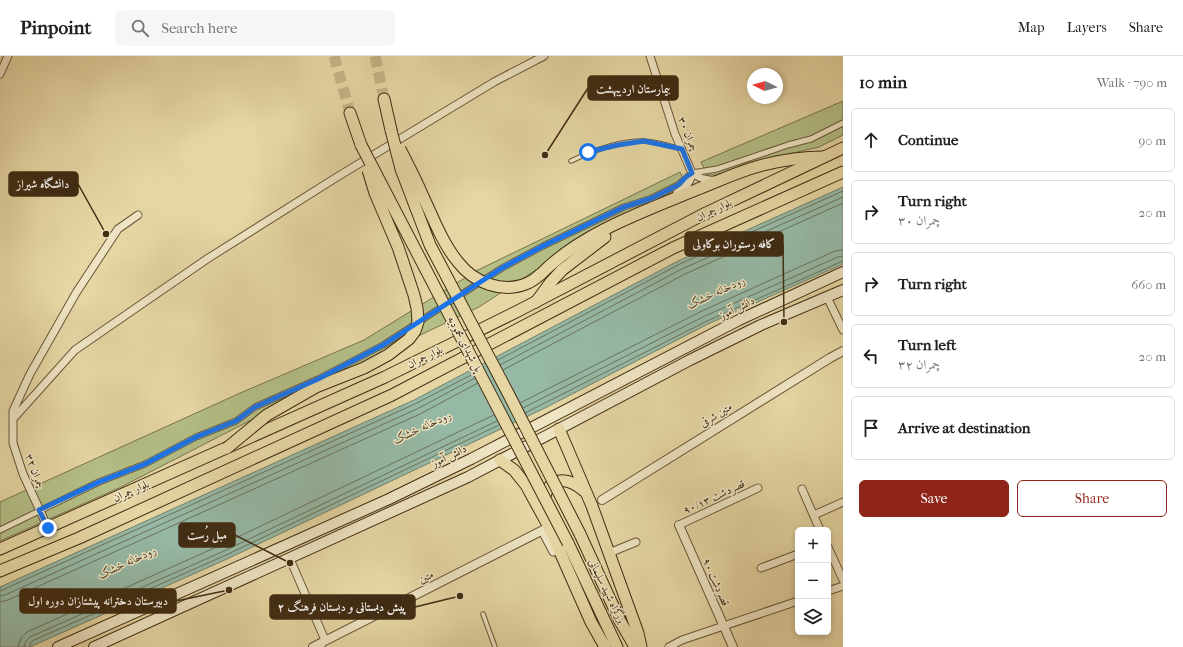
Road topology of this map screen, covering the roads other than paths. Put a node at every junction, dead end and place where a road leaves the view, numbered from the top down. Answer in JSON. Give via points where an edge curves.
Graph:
{"nodes":[{"id":1,"x":8,"y":56,"type":"edge"},
{"id":2,"x":544,"y":56,"type":"edge"},
{"id":3,"x":650,"y":56,"type":"edge"},
{"id":4,"x":0,"y":74,"type":"edge"},
{"id":5,"x":384,"y":99,"type":"tunnel mouth"},
{"id":6,"x":350,"y":113,"type":"tunnel mouth"},
{"id":7,"x":843,"y":124,"type":"edge"},
{"id":8,"x":391,"y":130,"type":"junction"},
{"id":9,"x":360,"y":145,"type":"junction"},
{"id":10,"x":843,"y":148,"type":"edge"},
{"id":11,"x":682,"y":149,"type":"junction"},
{"id":12,"x":824,"y":157,"type":"junction"},
{"id":13,"x":571,"y":161,"type":"dead end"},
{"id":14,"x":744,"y":171,"type":"junction"},
{"id":15,"x":843,"y":172,"type":"edge"},
{"id":16,"x":692,"y":173,"type":"junction"},
{"id":17,"x":639,"y":214,"type":"junction"},
{"id":18,"x":138,"y":215,"type":"dead end"},
{"id":19,"x":622,"y":222,"type":"junction"},
{"id":20,"x":843,"y":272,"type":"edge"},
{"id":21,"x":843,"y":290,"type":"edge"},
{"id":22,"x":827,"y":297,"type":"junction"},
{"id":23,"x":536,"y":302,"type":"junction"},
{"id":24,"x":843,"y":330,"type":"edge"},
{"id":25,"x":843,"y":351,"type":"edge"},
{"id":26,"x":13,"y":419,"type":"junction"},
{"id":27,"x":559,"y":429,"type":"junction"},
{"id":28,"x":227,"y":448,"type":"junction"},
{"id":29,"x":500,"y":460,"type":"junction"},
{"id":30,"x":758,"y":488,"type":"dead end"},
{"id":31,"x":802,"y":489,"type":"dead end"},
{"id":32,"x":586,"y":493,"type":"junction"},
{"id":33,"x":602,"y":500,"type":"dead end"},
{"id":34,"x":843,"y":502,"type":"edge"},
{"id":35,"x":39,"y":510,"type":"junction"},
{"id":36,"x":814,"y":515,"type":"junction"},
{"id":37,"x":545,"y":525,"type":"junction"},
{"id":38,"x":680,"y":525,"type":"joint"},
{"id":39,"x":819,"y":527,"type":"edge"},
{"id":40,"x":48,"y":528,"type":"junction"},
{"id":41,"x":0,"y":530,"type":"edge"},
{"id":42,"x":580,"y":534,"type":"joint"},
{"id":43,"x":636,"y":542,"type":"dead end"},
{"id":44,"x":568,"y":543,"type":"joint"},
{"id":45,"x":0,"y":549,"type":"edge"},
{"id":46,"x":553,"y":552,"type":"dead end"},
{"id":47,"x":609,"y":553,"type":"junction"},
{"id":48,"x":831,"y":554,"type":"edge"},
{"id":49,"x":795,"y":555,"type":"edge"},
{"id":50,"x":290,"y":559,"type":"junction"},
{"id":51,"x":761,"y":568,"type":"dead end"},
{"id":52,"x":0,"y":571,"type":"edge"},
{"id":53,"x":843,"y":580,"type":"edge"},
{"id":54,"x":843,"y":586,"type":"edge"},
{"id":55,"x":831,"y":590,"type":"edge"},
{"id":56,"x":795,"y":602,"type":"edge"},
{"id":57,"x":483,"y":614,"type":"dead end"},
{"id":58,"x":724,"y":626,"type":"junction"},
{"id":59,"x":325,"y":640,"type":"junction"},
{"id":60,"x":58,"y":647,"type":"edge"},
{"id":61,"x":94,"y":647,"type":"edge"},
{"id":62,"x":313,"y":647,"type":"edge"},
{"id":63,"x":319,"y":647,"type":"edge"},
{"id":64,"x":495,"y":647,"type":"edge"},
{"id":65,"x":605,"y":647,"type":"edge"},
{"id":66,"x":617,"y":647,"type":"edge"},
{"id":67,"x":635,"y":647,"type":"edge"},
{"id":68,"x":641,"y":647,"type":"edge"},
{"id":69,"x":669,"y":647,"type":"edge"},
{"id":70,"x":733,"y":647,"type":"edge"}],
"edges":[{"from":1,"to":4,"type":"street"},
{"from":2,"to":26,"type":"street","via":[[487,86],[201,263],[75,350]]},
{"from":3,"to":11,"type":"street","name":"۳۰ چمران"},
{"from":5,"to":8,"type":"main road"},
{"from":6,"to":9,"type":"main road"},
{"from":7,"to":16,"type":"street","via":[[811,139],[717,169]]},
{"from":8,"to":19,"type":"main road","bridge":true,"via":[[434,221],[458,262],[468,273],[482,282],[499,287],[516,287],[530,283],[574,248]]},
{"from":8,"to":42,"type":"main road","name":"پل شهدای محمودیه","bridge":true,"via":[[400,169],[430,244]]},
{"from":9,"to":28,"type":"main road","bridge":true,"via":[[375,193],[398,247],[414,295],[418,322],[415,330],[409,339],[388,355],[364,368],[316,387],[267,414]]},
{"from":9,"to":44,"type":"main road","name":"پل شهدای محمودیه","bridge":true},
{"from":10,"to":12,"type":"main road","name":"بلوار چمران"},
{"from":11,"to":13,"type":"lane","via":[[644,141],[588,152]]},
{"from":11,"to":16,"type":"street","name":"۳۰ چمران"},
{"from":12,"to":14,"type":"main road","via":[[803,157]]},
{"from":12,"to":23,"type":"main road","name":"بلوار چمران","via":[[700,217]]},
{"from":14,"to":16,"type":"street","via":[[708,181]]},
{"from":14,"to":17,"type":"main road"},
{"from":15,"to":52,"type":"main road","name":"بلوار چمران","via":[[673,248],[392,396],[79,538]]},
{"from":16,"to":17,"type":"street","via":[[690,182],[683,190]]},
{"from":16,"to":35,"type":"street","via":[[678,185],[652,198],[624,207],[502,268],[383,345],[318,379],[255,407],[236,421],[196,437],[145,464]]},
{"from":17,"to":19,"type":"main road"},
{"from":18,"to":26,"type":"street","name":"۳۲ چمران","via":[[118,229],[76,293],[30,374],[13,411]]},
{"from":19,"to":23,"type":"main road","via":[[562,270]]},
{"from":20,"to":60,"type":"main road","name":"دانش آموز","via":[[739,320],[389,499]]},
{"from":21,"to":22,"type":"main road"},
{"from":22,"to":24,"type":"street"},
{"from":22,"to":27,"type":"main road","via":[[761,325]]},
{"from":23,"to":28,"type":"main road","name":"بلوار چمران","via":[[384,377]]},
{"from":25,"to":33,"type":"street","name":"متین شرقی"},
{"from":26,"to":35,"type":"street","name":"۳۲ چمران","via":[[13,443],[22,474]]},
{"from":27,"to":29,"type":"main road"},
{"from":27,"to":32,"type":"main road"},
{"from":28,"to":40,"type":"main road","name":"بلوار چمران"},
{"from":29,"to":37,"type":"main road","via":[[514,470],[526,485]]},
{"from":29,"to":50,"type":"main road"},
{"from":30,"to":38,"type":"street","name":"۹۰/۱۳ قصردشت"},
{"from":31,"to":36,"type":"street"},
{"from":32,"to":37,"type":"main road","via":[[570,481],[562,480],[551,485],[542,503]]},
{"from":32,"to":47,"type":"main road"},
{"from":34,"to":36,"type":"street"},
{"from":35,"to":40,"type":"street","name":"۳۲ چمران"},
{"from":35,"to":41,"type":"street"},
{"from":36,"to":39,"type":"street"},
{"from":37,"to":46,"type":"street"},
{"from":37,"to":59,"type":"street","name":"متین"},
{"from":37,"to":65,"type":"main road"},
{"from":38,"to":58,"type":"street","name":"۹۰ قصردشت"},
{"from":40,"to":45,"type":"main road","name":"بلوار چمران"},
{"from":42,"to":67,"type":"main road","name":"بزرگراه شهید سلیمانی","via":[[620,621]]},
{"from":43,"to":47,"type":"street"},
{"from":44,"to":66,"type":"main road","name":"بزرگراه شهید سلیمانی"},
{"from":47,"to":68,"type":"main road"},
{"from":48,"to":53,"type":"street"},
{"from":49,"to":51,"type":"street"},
{"from":50,"to":59,"type":"street"},
{"from":50,"to":61,"type":"main road"},
{"from":54,"to":55,"type":"street"},
{"from":56,"to":58,"type":"street"},
{"from":57,"to":64,"type":"lane"},
{"from":58,"to":69,"type":"street"},
{"from":58,"to":70,"type":"street","name":"۹۰ قصردشت"},
{"from":59,"to":62,"type":"street","name":"متین"},
{"from":59,"to":63,"type":"street"}]}
